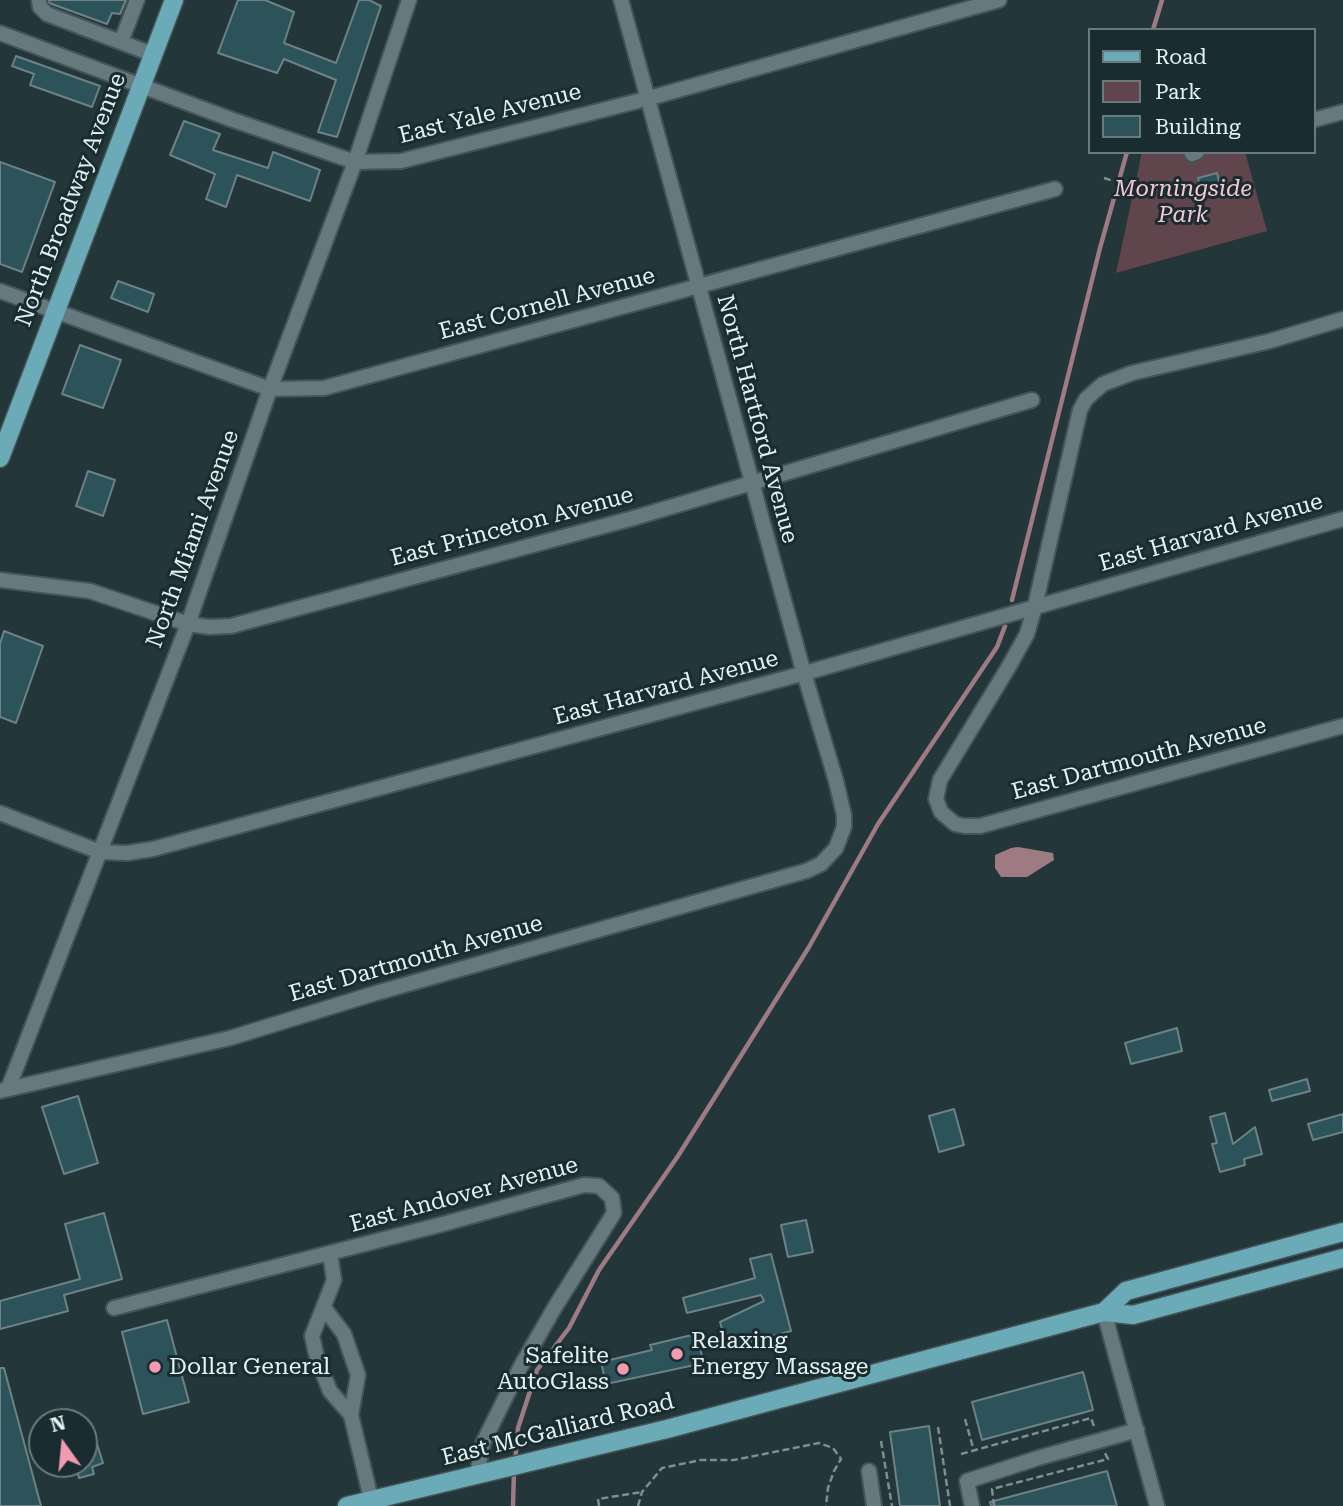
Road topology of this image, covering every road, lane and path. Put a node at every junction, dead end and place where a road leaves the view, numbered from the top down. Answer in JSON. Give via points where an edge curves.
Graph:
{"nodes":[{"id":1,"x":137,"y":0,"type":"edge"},
{"id":2,"x":174,"y":0,"type":"edge"},
{"id":3,"x":409,"y":0,"type":"edge"},
{"id":4,"x":621,"y":0,"type":"edge"},
{"id":5,"x":999,"y":0,"type":"edge"},
{"id":6,"x":34,"y":1,"type":"edge"},
{"id":7,"x":0,"y":33,"type":"edge"},
{"id":8,"x":121,"y":42,"type":"junction"},
{"id":9,"x":152,"y":54,"type":"junction"},
{"id":10,"x":141,"y":85,"type":"junction"},
{"id":11,"x":646,"y":99,"type":"junction"},
{"id":12,"x":1343,"y":112,"type":"edge"},
{"id":13,"x":1315,"y":119,"type":"edge"},
{"id":14,"x":355,"y":162,"type":"junction"},
{"id":15,"x":1104,"y":178,"type":"dead end"},
{"id":16,"x":1132,"y":187,"type":"dead end"},
{"id":17,"x":1055,"y":189,"type":"dead end"},
{"id":18,"x":697,"y":287,"type":"junction"},
{"id":19,"x":0,"y":291,"type":"edge"},
{"id":20,"x":54,"y":312,"type":"junction"},
{"id":21,"x":1343,"y":319,"type":"edge"},
{"id":22,"x":270,"y":389,"type":"junction"},
{"id":23,"x":1032,"y":400,"type":"dead end"},
{"id":24,"x":0,"y":458,"type":"edge"},
{"id":25,"x":752,"y":484,"type":"junction"},
{"id":26,"x":1343,"y":520,"type":"edge"},
{"id":27,"x":0,"y":580,"type":"edge"},
{"id":28,"x":1035,"y":607,"type":"junction"},
{"id":29,"x":188,"y":624,"type":"junction"},
{"id":30,"x":805,"y":673,"type":"junction"},
{"id":31,"x":1343,"y":726,"type":"edge"},
{"id":32,"x":0,"y":813,"type":"edge"},
{"id":33,"x":836,"y":848,"type":"joint"},
{"id":34,"x":100,"y":852,"type":"junction"},
{"id":35,"x":4,"y":1090,"type":"edge"},
{"id":36,"x":1343,"y":1231,"type":"edge"},
{"id":37,"x":330,"y":1253,"type":"junction"},
{"id":38,"x":1343,"y":1258,"type":"edge"},
{"id":39,"x":114,"y":1308,"type":"dead end"},
{"id":40,"x":324,"y":1309,"type":"junction"},
{"id":41,"x":1104,"y":1312,"type":"junction"},
{"id":42,"x":351,"y":1415,"type":"junction"},
{"id":43,"x":965,"y":1419,"type":"dead end"},
{"id":44,"x":938,"y":1427,"type":"dead end"},
{"id":45,"x":1137,"y":1430,"type":"junction"},
{"id":46,"x":1096,"y":1432,"type":"dead end"},
{"id":47,"x":881,"y":1441,"type":"dead end"},
{"id":48,"x":974,"y":1451,"type":"junction"},
{"id":49,"x":961,"y":1454,"type":"dead end"},
{"id":50,"x":1108,"y":1459,"type":"dead end"},
{"id":51,"x":869,"y":1471,"type":"dead end"},
{"id":52,"x":486,"y":1473,"type":"junction"},
{"id":53,"x":642,"y":1492,"type":"junction"},
{"id":54,"x":371,"y":1499,"type":"junction"},
{"id":55,"x":347,"y":1506,"type":"edge"},
{"id":56,"x":599,"y":1506,"type":"edge"},
{"id":57,"x":638,"y":1506,"type":"edge"},
{"id":58,"x":826,"y":1506,"type":"edge"},
{"id":59,"x":874,"y":1506,"type":"edge"},
{"id":60,"x":892,"y":1506,"type":"edge"},
{"id":61,"x":950,"y":1506,"type":"edge"},
{"id":62,"x":972,"y":1506,"type":"edge"},
{"id":63,"x":994,"y":1506,"type":"edge"},
{"id":64,"x":1157,"y":1506,"type":"edge"}],
"edges":[{"from":1,"to":8,"type":"street"},
{"from":2,"to":9,"type":"main road","name":"North Broadway Avenue"},
{"from":3,"to":14,"type":"street","name":"North Miami Avenue"},
{"from":4,"to":11,"type":"street","name":"North Hartford Avenue"},
{"from":5,"to":11,"type":"street","name":"East Yale Avenue"},
{"from":6,"to":8,"type":"street","via":[[47,14]]},
{"from":7,"to":10,"type":"street","name":"East Yale Avenue"},
{"from":8,"to":9,"type":"street"},
{"from":9,"to":10,"type":"main road","name":"North Broadway Avenue"},
{"from":10,"to":14,"type":"street","name":"East Yale Avenue"},
{"from":10,"to":20,"type":"main road","name":"North Broadway Avenue"},
{"from":11,"to":14,"type":"street","name":"East Yale Avenue","via":[[401,161]]},
{"from":11,"to":18,"type":"street","name":"North Hartford Avenue"},
{"from":12,"to":13,"type":"street"},
{"from":14,"to":22,"type":"street","name":"North Miami Avenue"},
{"from":15,"to":16,"type":"path"},
{"from":17,"to":18,"type":"street","name":"East Cornell Avenue"},
{"from":18,"to":22,"type":"street","name":"East Cornell Avenue","via":[[324,388]]},
{"from":18,"to":25,"type":"street","name":"North Hartford Avenue"},
{"from":19,"to":20,"type":"street","name":"East Cornell Avenue"},
{"from":20,"to":22,"type":"street","name":"East Cornell Avenue"},
{"from":20,"to":24,"type":"main road","name":"North Broadway Avenue"},
{"from":21,"to":28,"type":"street","via":[[1132,373],[1089,395],[1080,410]]},
{"from":22,"to":29,"type":"street","name":"North Miami Avenue"},
{"from":23,"to":25,"type":"street","name":"East Princeton Avenue"},
{"from":25,"to":29,"type":"street","name":"East Princeton Avenue","via":[[272,616],[220,627]]},
{"from":25,"to":30,"type":"street","name":"North Hartford Avenue"},
{"from":26,"to":28,"type":"street","name":"East Harvard Avenue"},
{"from":27,"to":29,"type":"street","name":"East Princeton Avenue","via":[[90,591]]},
{"from":28,"to":30,"type":"street","name":"East Harvard Avenue"},
{"from":28,"to":31,"type":"street","name":"East Dartmouth Avenue","via":[[1027,634],[940,780],[936,799],[941,812],[964,827]]},
{"from":29,"to":34,"type":"street","name":"North Miami Avenue"},
{"from":30,"to":33,"type":"street","name":"North Hartford Avenue","via":[[844,815]]},
{"from":30,"to":34,"type":"street","name":"East Harvard Avenue","via":[[153,849]]},
{"from":32,"to":34,"type":"street","name":"East Harvard Avenue"},
{"from":33,"to":35,"type":"street","name":"East Dartmouth Avenue","via":[[821,864],[806,871],[230,1038]]},
{"from":34,"to":35,"type":"street","name":"North Miami Avenue"},
{"from":36,"to":41,"type":"main road","name":"East McGalliard Road","via":[[1126,1292]]},
{"from":37,"to":39,"type":"street","name":"East Andover Avenue"},
{"from":37,"to":40,"type":"street","name":"East Andover Avenue","via":[[334,1280]]},
{"from":37,"to":52,"type":"street","name":"East Andover Avenue","via":[[584,1185],[599,1186],[612,1198],[611,1222],[555,1307],[483,1443]]},
{"from":38,"to":41,"type":"main road","name":"East McGalliard Road","via":[[1133,1315]]},
{"from":40,"to":42,"type":"street","name":"East Andover Avenue","via":[[344,1334],[358,1375]]},
{"from":40,"to":42,"type":"street","name":"East Andover Avenue","via":[[312,1336],[317,1358],[330,1391]]},
{"from":41,"to":45,"type":"street"},
{"from":41,"to":52,"type":"main road","name":"East McGalliard Road"},
{"from":42,"to":54,"type":"street","name":"East Andover Avenue"},
{"from":43,"to":48,"type":"path"},
{"from":44,"to":61,"type":"path"},
{"from":45,"to":62,"type":"street","via":[[967,1481]]},
{"from":45,"to":64,"type":"street"},
{"from":46,"to":48,"type":"path","via":[[1091,1418]]},
{"from":47,"to":60,"type":"path"},
{"from":48,"to":49,"type":"path"},
{"from":50,"to":63,"type":"path","via":[[992,1489]]},
{"from":51,"to":59,"type":"street"},
{"from":52,"to":54,"type":"main road","name":"East McGalliard Road"},
{"from":53,"to":56,"type":"path","via":[[598,1499]]},
{"from":53,"to":57,"type":"path"},
{"from":53,"to":58,"type":"path","via":[[662,1468],[819,1443],[833,1448],[841,1459],[828,1488]]},
{"from":54,"to":55,"type":"main road","name":"East McGalliard Road"}]}
